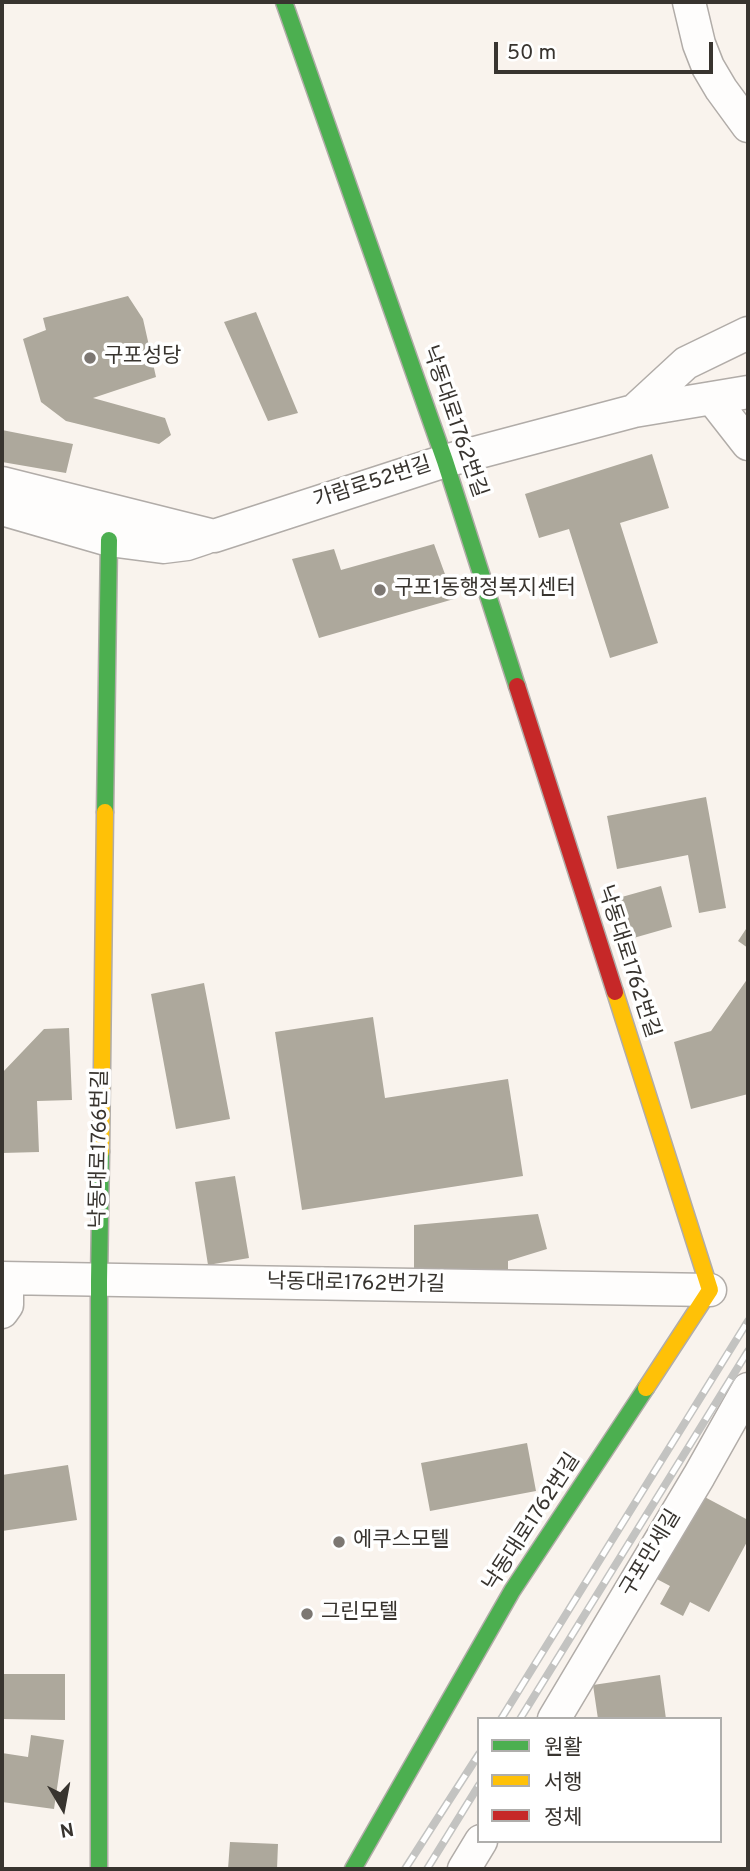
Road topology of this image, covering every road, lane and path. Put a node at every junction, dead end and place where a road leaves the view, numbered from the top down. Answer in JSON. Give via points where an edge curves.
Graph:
{"nodes":[{"id":1,"x":284,"y":2,"type":"edge"},
{"id":2,"x":689,"y":2,"type":"edge"},
{"id":3,"x":748,"y":126,"type":"edge"},
{"id":4,"x":748,"y":333,"type":"edge"},
{"id":5,"x":748,"y":392,"type":"edge"},
{"id":6,"x":712,"y":398,"type":"junction"},
{"id":7,"x":634,"y":411,"type":"junction"},
{"id":8,"x":748,"y":444,"type":"edge"},
{"id":9,"x":445,"y":461,"type":"junction"},
{"id":10,"x":2,"y":483,"type":"edge"},
{"id":11,"x":2,"y":509,"type":"edge"},
{"id":12,"x":214,"y":536,"type":"junction"},
{"id":13,"x":109,"y":540,"type":"junction"},
{"id":14,"x":4,"y":1278,"type":"edge"},
{"id":15,"x":99,"y":1281,"type":"junction"},
{"id":16,"x":710,"y":1290,"type":"junction"},
{"id":17,"x":2,"y":1312,"type":"edge"},
{"id":18,"x":748,"y":1389,"type":"edge"},
{"id":19,"x":738,"y":1432,"type":"edge"},
{"id":20,"x":555,"y":1717,"type":"edge"},
{"id":21,"x":480,"y":1843,"type":"edge"},
{"id":22,"x":99,"y":1869,"type":"edge"},
{"id":23,"x":353,"y":1869,"type":"edge"},
{"id":24,"x":464,"y":1869,"type":"edge"}],
"edges":[{"from":1,"to":9,"type":"street","name":"낙동대로1762번길"},
{"from":2,"to":3,"type":"street","via":[[708,67]]},
{"from":4,"to":7,"type":"street","via":[[686,363]]},
{"from":5,"to":6,"type":"street","name":"가람로52번길"},
{"from":6,"to":7,"type":"street","name":"가람로52번길"},
{"from":6,"to":8,"type":"street"},
{"from":7,"to":9,"type":"street","name":"가람로52번길"},
{"from":9,"to":12,"type":"street","name":"가람로52번길"},
{"from":9,"to":16,"type":"street","name":"낙동대로1762번길"},
{"from":10,"to":12,"type":"street"},
{"from":11,"to":13,"type":"street"},
{"from":12,"to":13,"type":"street","name":"가람로52번길","via":[[163,547]]},
{"from":13,"to":15,"type":"street","name":"낙동대로1766번길"},
{"from":14,"to":15,"type":"street","name":"낙동대로1762번가길"},
{"from":14,"to":17,"type":"street","via":[[7,1305]]},
{"from":15,"to":16,"type":"street","name":"낙동대로1762번가길"},
{"from":15,"to":22,"type":"street","name":"낙동대로1766번길"},
{"from":16,"to":23,"type":"street","name":"낙동대로1762번길","via":[[512,1591]]},
{"from":18,"to":19,"type":"street","name":"구포만세길"},
{"from":19,"to":20,"type":"street","name":"구포만세길"},
{"from":21,"to":24,"type":"street"}]}
